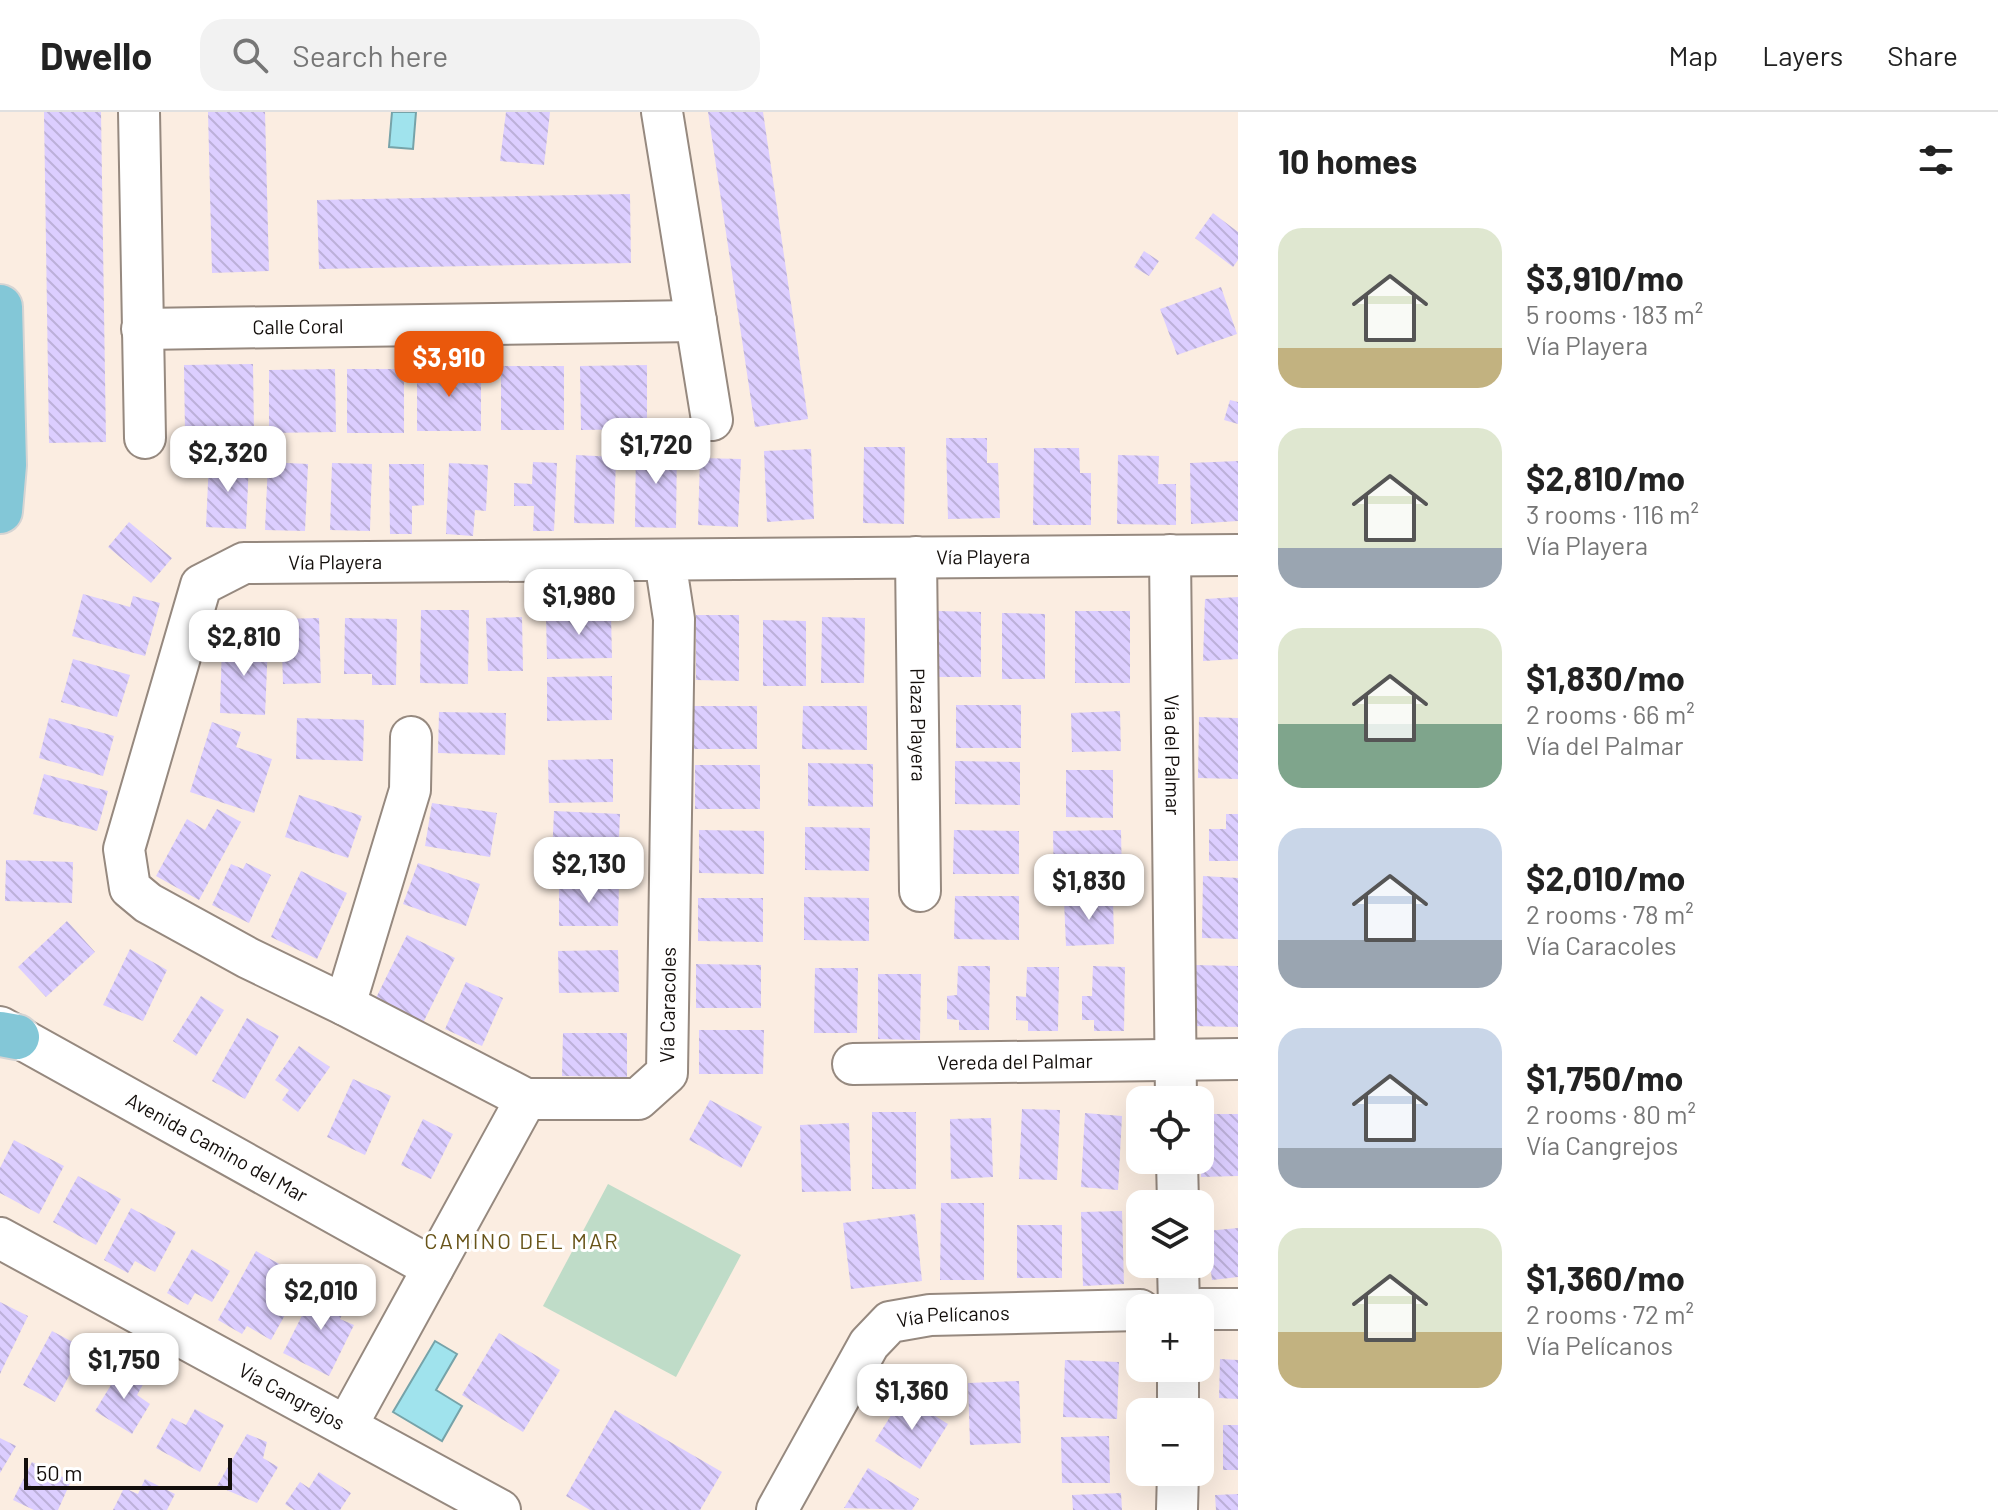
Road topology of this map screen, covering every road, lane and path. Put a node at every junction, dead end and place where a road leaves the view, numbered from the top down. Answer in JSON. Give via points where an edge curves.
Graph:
{"nodes":[{"id":1,"x":139,"y":112,"type":"edge"},
{"id":2,"x":662,"y":112,"type":"edge"},
{"id":3,"x":0,"y":307,"type":"edge"},
{"id":4,"x":696,"y":321,"type":"junction"},
{"id":5,"x":142,"y":329,"type":"junction"},
{"id":6,"x":712,"y":420,"type":"dead end"},
{"id":7,"x":145,"y":438,"type":"dead end"},
{"id":8,"x":0,"y":511,"type":"edge"},
{"id":9,"x":1170,"y":555,"type":"junction"},
{"id":10,"x":1238,"y":555,"type":"edge"},
{"id":11,"x":916,"y":557,"type":"junction"},
{"id":12,"x":665,"y":560,"type":"junction"},
{"id":13,"x":411,"y":737,"type":"dead end"},
{"id":14,"x":920,"y":891,"type":"dead end"},
{"id":15,"x":345,"y":1005,"type":"junction"},
{"id":16,"x":6,"y":1033,"type":"edge"},
{"id":17,"x":1176,"y":1059,"type":"junction"},
{"id":18,"x":1238,"y":1059,"type":"edge"},
{"id":19,"x":853,"y":1064,"type":"dead end"},
{"id":20,"x":1176,"y":1086,"type":"edge"},
{"id":21,"x":526,"y":1099,"type":"junction"},
{"id":22,"x":0,"y":1238,"type":"edge"},
{"id":23,"x":433,"y":1268,"type":"junction"},
{"id":24,"x":1214,"y":1309,"type":"edge"},
{"id":25,"x":1238,"y":1309,"type":"edge"},
{"id":26,"x":1126,"y":1310,"type":"edge"},
{"id":27,"x":347,"y":1425,"type":"junction"},
{"id":28,"x":1178,"y":1486,"type":"edge"},
{"id":29,"x":499,"y":1510,"type":"edge"},
{"id":30,"x":777,"y":1510,"type":"edge"},
{"id":31,"x":1177,"y":1510,"type":"edge"}],
"edges":[{"from":1,"to":5,"type":"street"},
{"from":2,"to":4,"type":"street"},
{"from":3,"to":8,"type":"main road"},
{"from":4,"to":5,"type":"street","name":"Calle Coral"},
{"from":4,"to":6,"type":"street"},
{"from":5,"to":7,"type":"street"},
{"from":9,"to":10,"type":"street","name":"Vía Playera"},
{"from":9,"to":11,"type":"street","name":"Vía Playera"},
{"from":9,"to":17,"type":"street","name":"Vía del Palmar"},
{"from":11,"to":12,"type":"street","name":"Vía Playera"},
{"from":11,"to":14,"type":"street","name":"Plaza Playera"},
{"from":12,"to":15,"type":"street","name":"Vía Playera","via":[[244,563],[201,585],[124,849],[130,888],[248,958]]},
{"from":12,"to":21,"type":"street","name":"Vía Caracoles","via":[[674,619],[667,1073],[638,1099]]},
{"from":13,"to":15,"type":"street","via":[[410,790]]},
{"from":15,"to":21,"type":"street","name":"Vía Playera"},
{"from":16,"to":23,"type":"street","name":"Avenida Camino del Mar"},
{"from":17,"to":18,"type":"street","name":"Vereda del Palmar"},
{"from":17,"to":19,"type":"street","name":"Vereda del Palmar"},
{"from":17,"to":20,"type":"street","name":"Vía del Palmar"},
{"from":21,"to":23,"type":"street"},
{"from":22,"to":27,"type":"street","name":"Vía Cangrejos"},
{"from":23,"to":27,"type":"street"},
{"from":24,"to":25,"type":"street"},
{"from":26,"to":30,"type":"street","name":"Vía Pelícanos","via":[[930,1315],[890,1322],[869,1344]]},
{"from":27,"to":29,"type":"street","name":"Vía Cangrejos"},
{"from":28,"to":31,"type":"street"}]}
